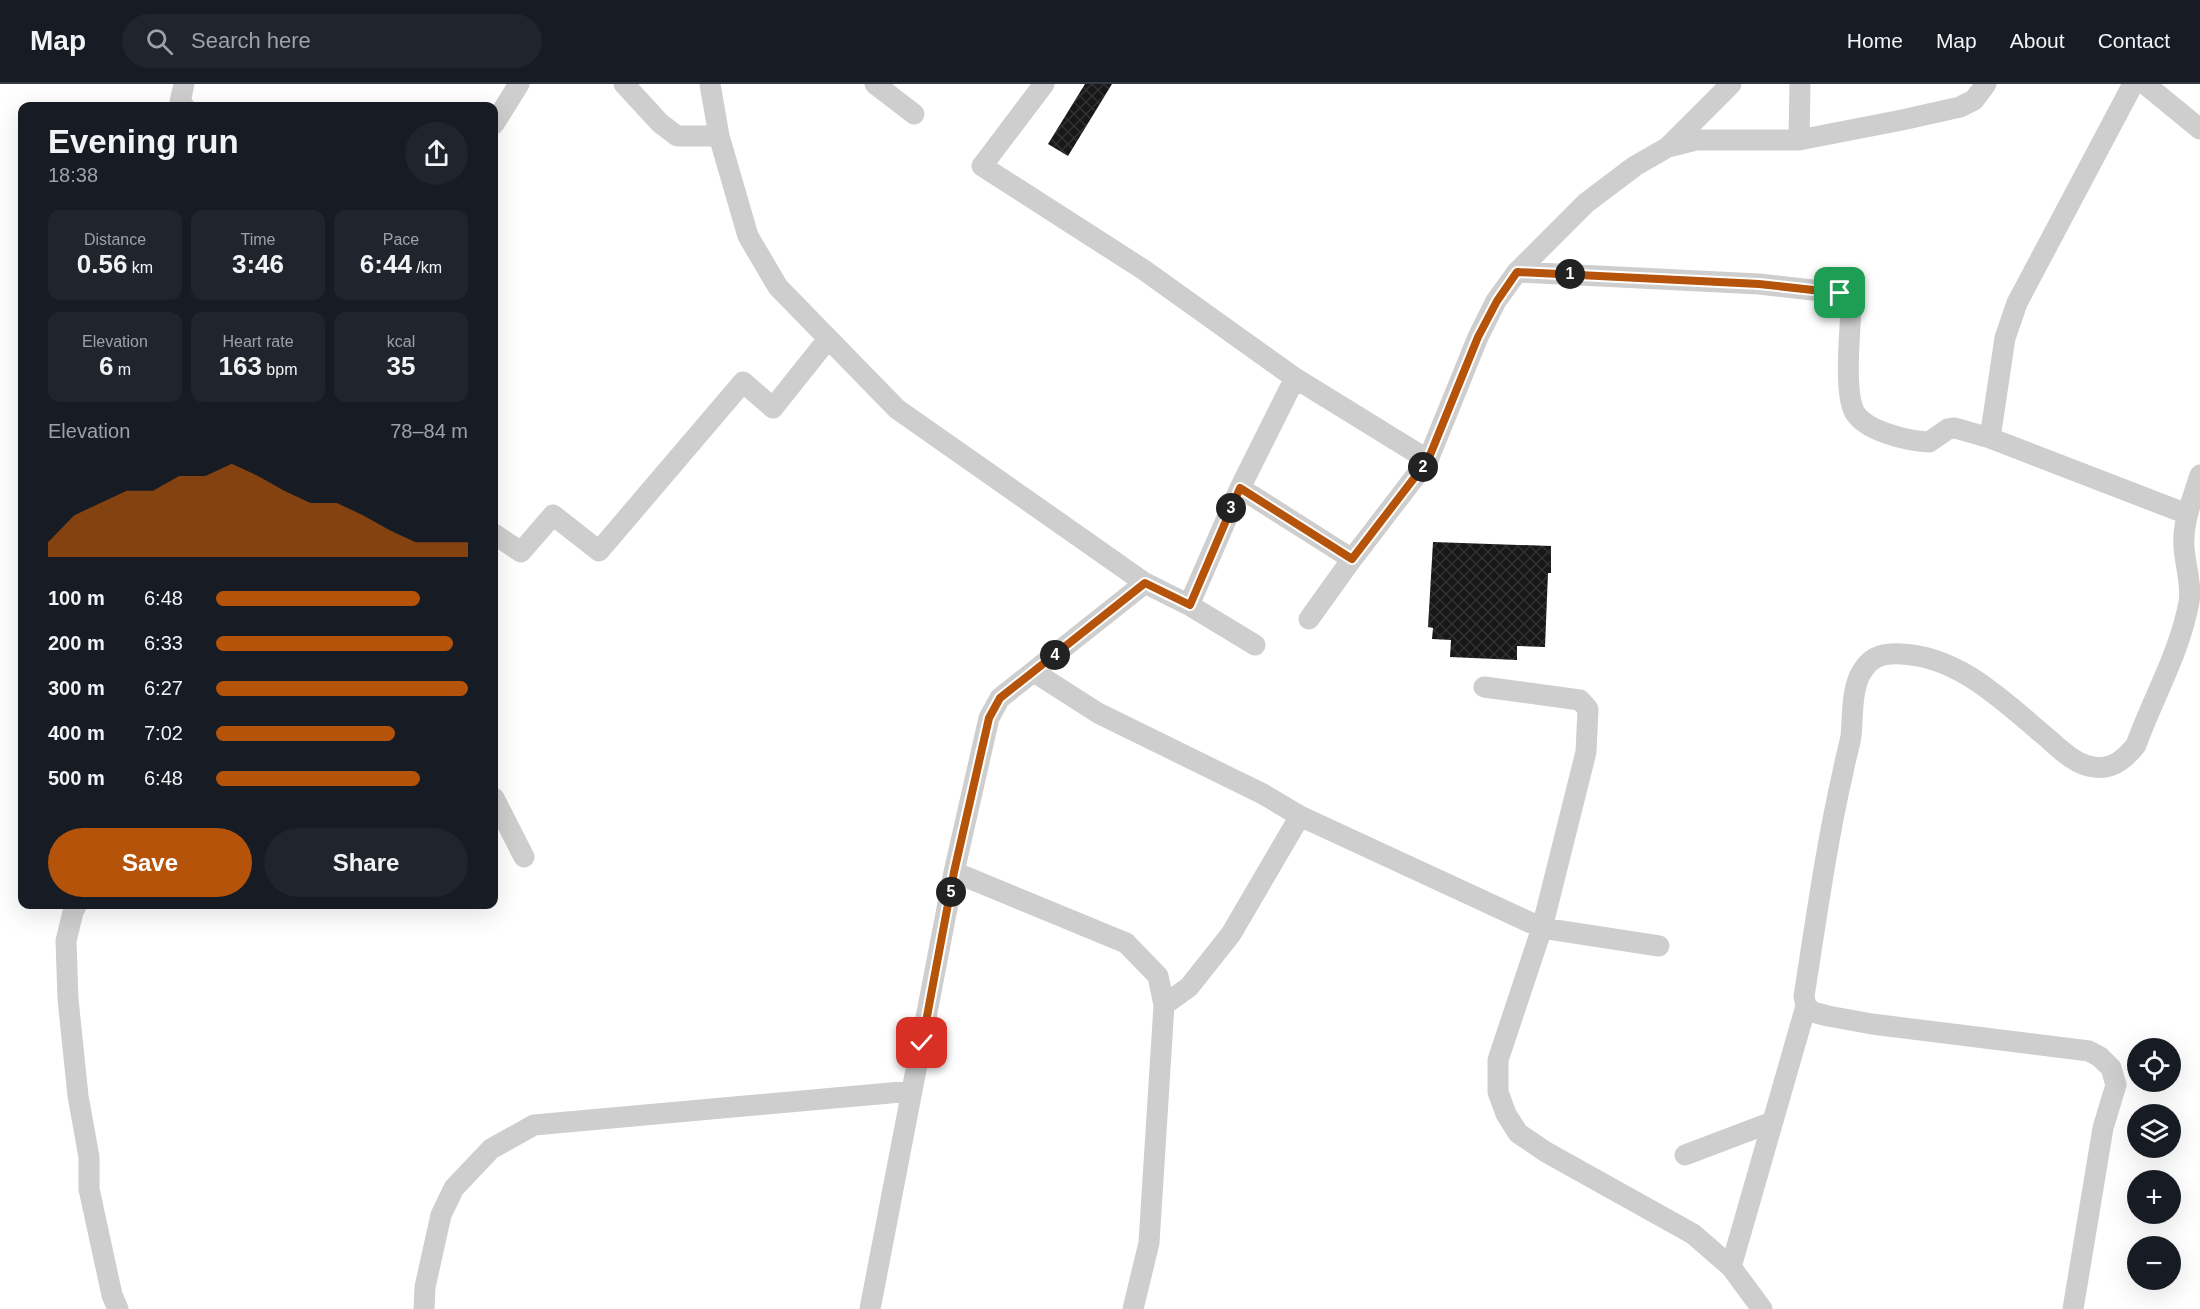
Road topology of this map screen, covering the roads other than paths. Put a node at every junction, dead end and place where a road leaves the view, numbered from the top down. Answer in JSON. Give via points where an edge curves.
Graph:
{"nodes":[{"id":1,"x":184,"y":84,"type":"edge"},
{"id":2,"x":519,"y":84,"type":"edge"},
{"id":3,"x":624,"y":84,"type":"edge"},
{"id":4,"x":710,"y":84,"type":"edge"},
{"id":5,"x":875,"y":84,"type":"edge"},
{"id":6,"x":1044,"y":84,"type":"edge"},
{"id":7,"x":1731,"y":84,"type":"edge"},
{"id":8,"x":1800,"y":84,"type":"edge"},
{"id":9,"x":1986,"y":84,"type":"edge"},
{"id":10,"x":2133,"y":84,"type":"edge"},
{"id":11,"x":2145,"y":84,"type":"edge"},
{"id":12,"x":180,"y":102,"type":"edge"},
{"id":13,"x":914,"y":114,"type":"dead end"},
{"id":14,"x":498,"y":118,"type":"edge"},
{"id":15,"x":2200,"y":129,"type":"edge"},
{"id":16,"x":718,"y":136,"type":"junction"},
{"id":17,"x":1799,"y":140,"type":"junction"},
{"id":18,"x":1668,"y":147,"type":"junction"},
{"id":19,"x":1517,"y":272,"type":"junction"},
{"id":20,"x":828,"y":339,"type":"junction"},
{"id":21,"x":1294,"y":378,"type":"junction"},
{"id":22,"x":1990,"y":438,"type":"junction"},
{"id":23,"x":1428,"y":460,"type":"junction"},
{"id":24,"x":2200,"y":475,"type":"edge"},
{"id":25,"x":1240,"y":488,"type":"junction"},
{"id":26,"x":2187,"y":514,"type":"junction"},
{"id":27,"x":498,"y":537,"type":"edge"},
{"id":28,"x":1352,"y":559,"type":"junction"},
{"id":29,"x":1145,"y":583,"type":"junction"},
{"id":30,"x":1190,"y":605,"type":"junction"},
{"id":31,"x":1309,"y":619,"type":"dead end"},
{"id":32,"x":1255,"y":645,"type":"dead end"},
{"id":33,"x":1034,"y":672,"type":"junction"},
{"id":34,"x":1484,"y":687,"type":"dead end"},
{"id":35,"x":498,"y":806,"type":"edge"},
{"id":36,"x":1300,"y":816,"type":"junction"},
{"id":37,"x":524,"y":857,"type":"dead end"},
{"id":38,"x":954,"y":872,"type":"junction"},
{"id":39,"x":74,"y":909,"type":"edge"},
{"id":40,"x":1542,"y":928,"type":"junction"},
{"id":41,"x":1659,"y":946,"type":"dead end"},
{"id":42,"x":1164,"y":1005,"type":"junction"},
{"id":43,"x":1806,"y":1006,"type":"junction"},
{"id":44,"x":912,"y":1091,"type":"junction"},
{"id":45,"x":1772,"y":1122,"type":"junction"},
{"id":46,"x":1685,"y":1155,"type":"dead end"},
{"id":47,"x":1731,"y":1267,"type":"junction"},
{"id":48,"x":118,"y":1309,"type":"edge"},
{"id":49,"x":424,"y":1309,"type":"edge"},
{"id":50,"x":870,"y":1309,"type":"edge"},
{"id":51,"x":1133,"y":1309,"type":"edge"},
{"id":52,"x":1762,"y":1309,"type":"edge"},
{"id":53,"x":2073,"y":1309,"type":"edge"}],
"edges":[{"from":1,"to":12,"type":"street"},
{"from":2,"to":14,"type":"street"},
{"from":3,"to":16,"type":"street","via":[[677,136]]},
{"from":4,"to":16,"type":"street"},
{"from":5,"to":13,"type":"street"},
{"from":6,"to":21,"type":"street","via":[[982,166],[1144,270]]},
{"from":7,"to":18,"type":"street"},
{"from":8,"to":17,"type":"street"},
{"from":9,"to":17,"type":"street","via":[[1974,100],[1960,107]]},
{"from":10,"to":22,"type":"street","via":[[2017,303],[2005,338]]},
{"from":11,"to":15,"type":"street"},
{"from":16,"to":20,"type":"street","via":[[748,236],[778,287]]},
{"from":17,"to":18,"type":"street","via":[[1696,140]]},
{"from":18,"to":19,"type":"street","via":[[1586,203]]},
{"from":19,"to":22,"type":"street","via":[[1759,284],[1840,293],[1847,297],[1851,309],[1850,396],[1863,421],[1918,442],[1929,442],[1955,428]]},
{"from":19,"to":23,"type":"street","via":[[1478,337]]},
{"from":20,"to":27,"type":"street","via":[[773,408],[743,382],[599,551],[553,515],[520,552]]},
{"from":20,"to":29,"type":"street","via":[[897,409]]},
{"from":21,"to":23,"type":"street"},
{"from":21,"to":25,"type":"street"},
{"from":22,"to":26,"type":"street"},
{"from":23,"to":28,"type":"street"},
{"from":24,"to":26,"type":"street"},
{"from":25,"to":28,"type":"street"},
{"from":25,"to":30,"type":"street"},
{"from":26,"to":43,"type":"street","via":[[2184,544],[2189,598],[2178,643],[2136,745],[2114,765],[2095,767],[2072,759],[1994,693],[1954,667],[1923,655],[1878,656],[1861,672],[1827,850],[1804,996]]},
{"from":28,"to":31,"type":"street"},
{"from":29,"to":30,"type":"street"},
{"from":29,"to":33,"type":"street"},
{"from":30,"to":32,"type":"street"},
{"from":33,"to":36,"type":"street","via":[[1098,713]]},
{"from":33,"to":38,"type":"street","via":[[1000,698],[989,718]]},
{"from":34,"to":40,"type":"street","via":[[1580,700],[1587,709],[1586,752]]},
{"from":35,"to":37,"type":"street"},
{"from":36,"to":40,"type":"street"},
{"from":36,"to":42,"type":"street","via":[[1231,934],[1190,987]]},
{"from":38,"to":42,"type":"street","via":[[1126,943],[1158,976]]},
{"from":38,"to":44,"type":"street"},
{"from":39,"to":48,"type":"street","via":[[66,941],[68,999],[88,1157],[88,1189]]},
{"from":40,"to":41,"type":"street"},
{"from":40,"to":47,"type":"street","via":[[1498,1060],[1498,1092],[1506,1114],[1518,1133],[1693,1234]]},
{"from":42,"to":51,"type":"street","via":[[1149,1243]]},
{"from":43,"to":45,"type":"street"},
{"from":43,"to":53,"type":"street","via":[[1813,1012],[1872,1024],[2089,1051],[2111,1068],[2116,1085],[2103,1128]]},
{"from":44,"to":49,"type":"street","via":[[534,1125],[491,1149],[454,1188],[441,1215],[424,1287]]},
{"from":44,"to":50,"type":"street"},
{"from":45,"to":46,"type":"street"},
{"from":45,"to":47,"type":"street"},
{"from":47,"to":52,"type":"street"}]}
